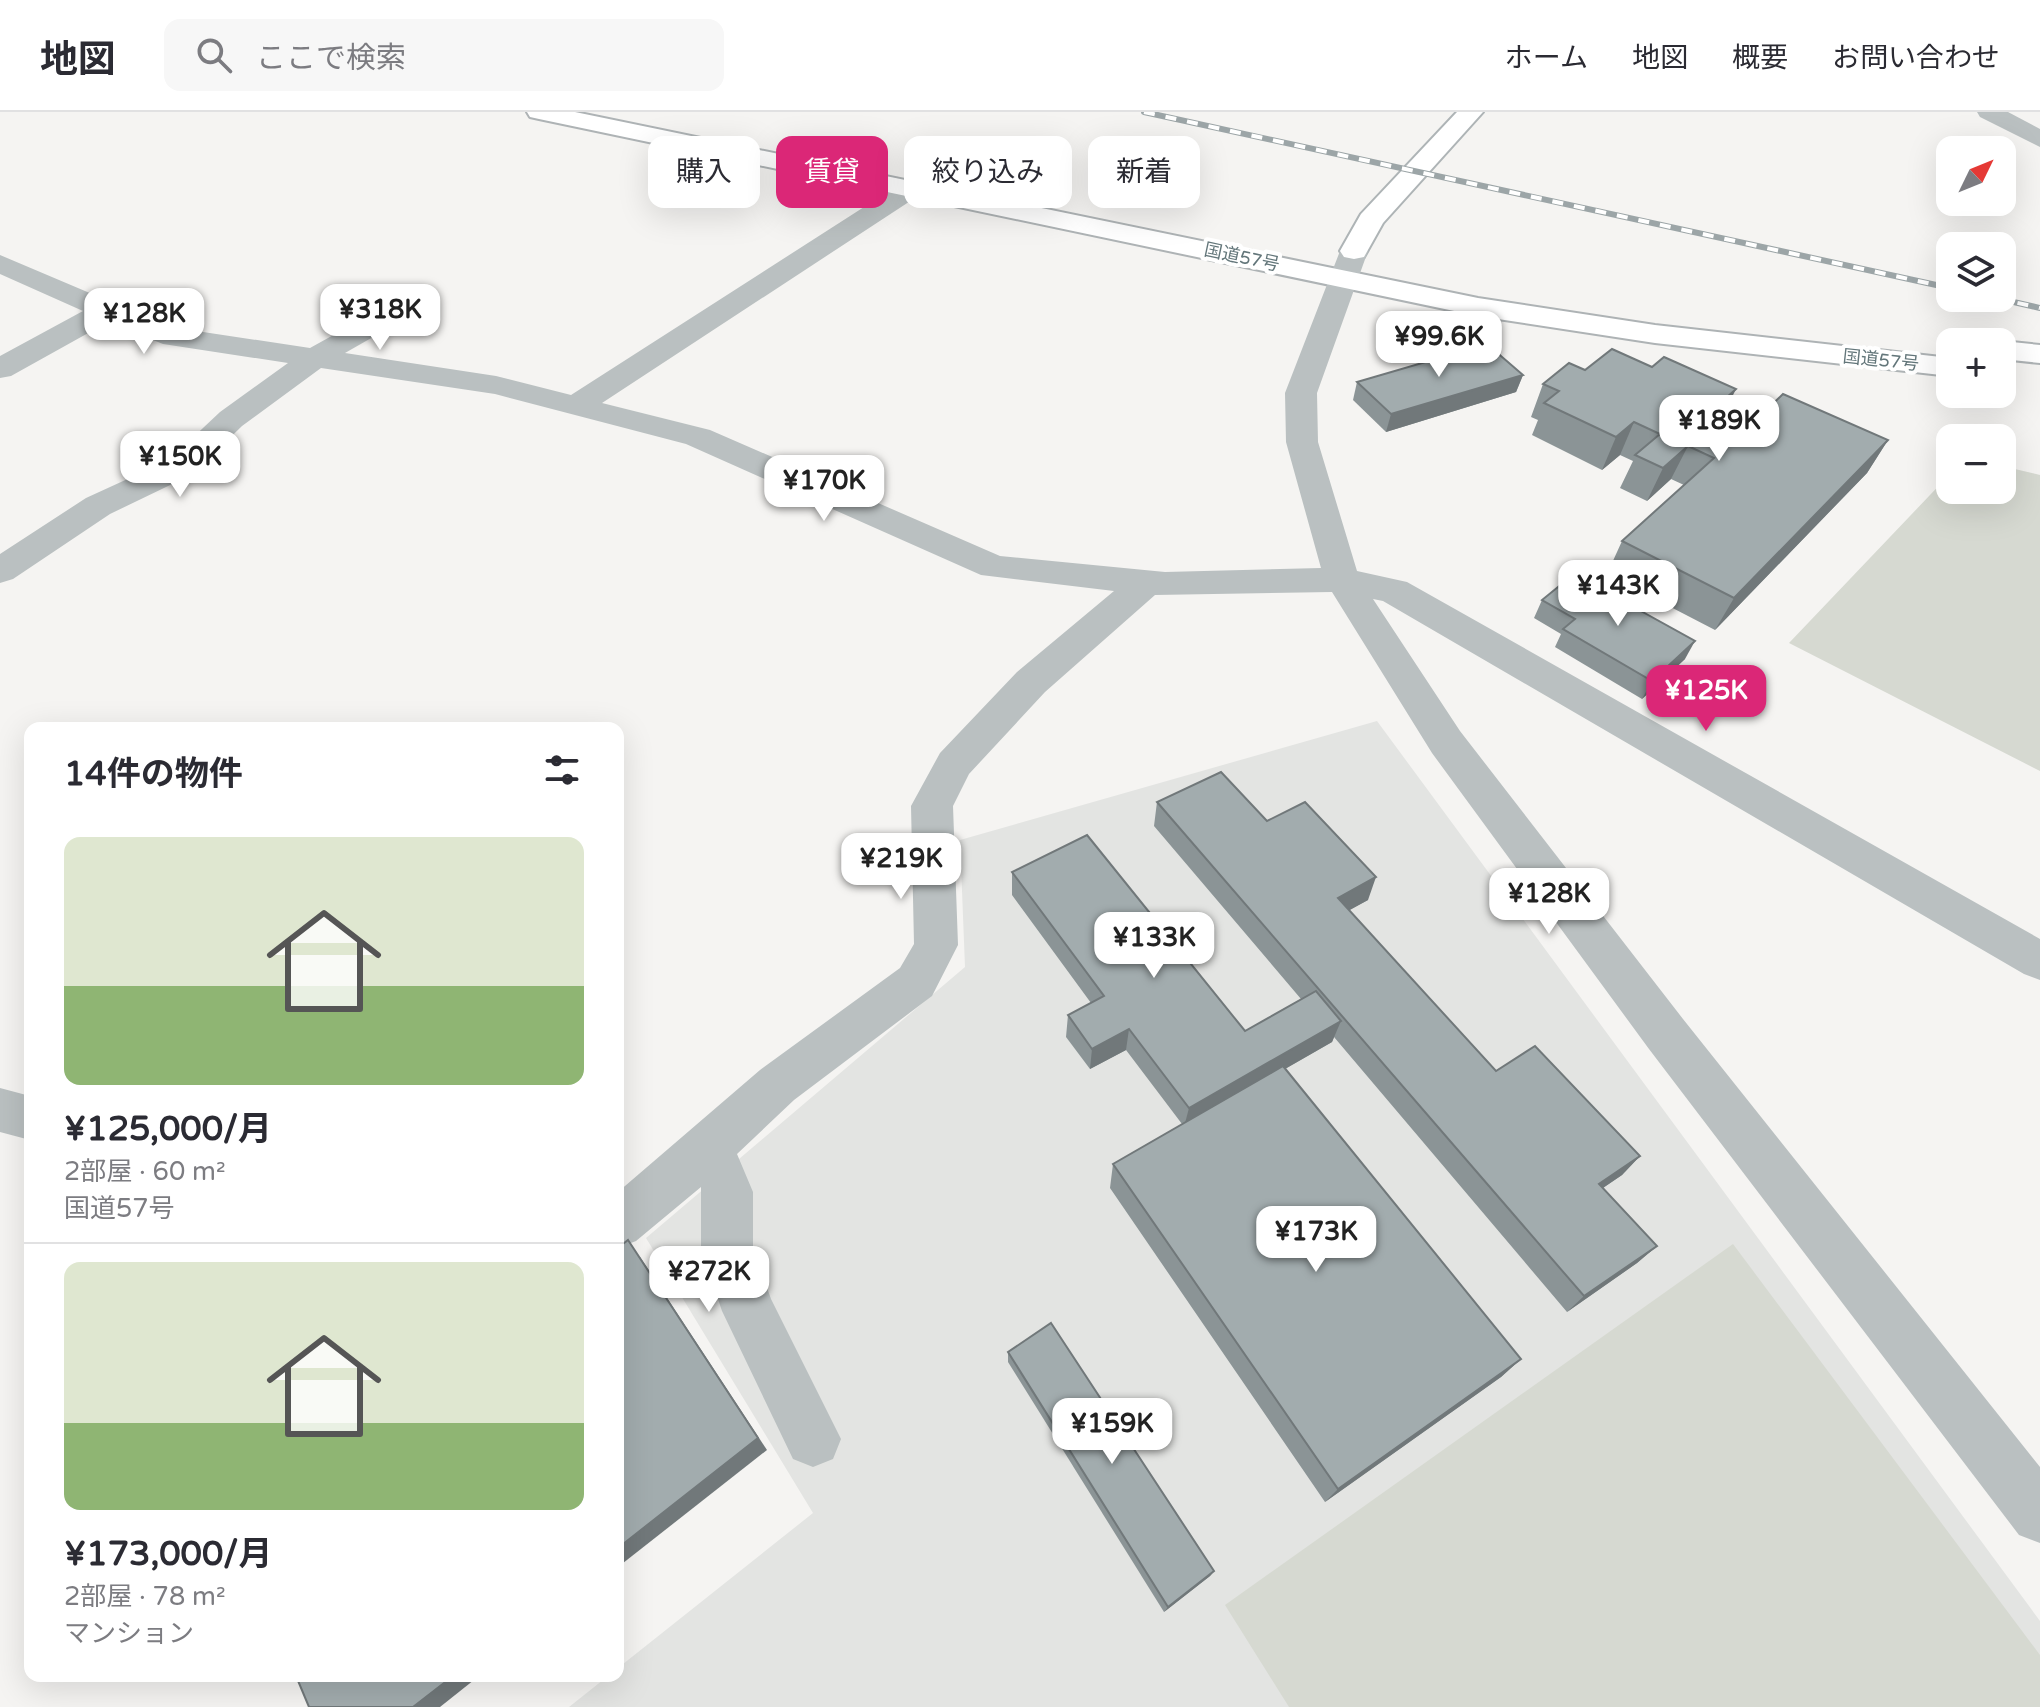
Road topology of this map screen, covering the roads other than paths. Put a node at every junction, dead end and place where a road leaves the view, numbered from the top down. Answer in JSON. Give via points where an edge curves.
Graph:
{"nodes":[{"id":1,"x":539,"y":112,"type":"edge"},
{"id":2,"x":1471,"y":112,"type":"edge"},
{"id":3,"x":1989,"y":112,"type":"edge"},
{"id":4,"x":2040,"y":139,"type":"edge"},
{"id":5,"x":904,"y":186,"type":"edge"},
{"id":6,"x":904,"y":193,"type":"edge"},
{"id":7,"x":1034,"y":208,"type":"edge"},
{"id":8,"x":1384,"y":257,"type":"dead end"},
{"id":9,"x":1339,"y":258,"type":"junction"},
{"id":10,"x":0,"y":264,"type":"edge"},
{"id":11,"x":92,"y":271,"type":"dead end"},
{"id":12,"x":1536,"y":288,"type":"dead end"},
{"id":13,"x":57,"y":289,"type":"junction"},
{"id":14,"x":419,"y":299,"type":"dead end"},
{"id":15,"x":107,"y":310,"type":"junction"},
{"id":16,"x":1936,"y":342,"type":"edge"},
{"id":17,"x":2016,"y":351,"type":"edge"},
{"id":18,"x":2040,"y":354,"type":"edge"},
{"id":19,"x":313,"y":359,"type":"junction"},
{"id":20,"x":1936,"y":365,"type":"edge"},
{"id":21,"x":0,"y":369,"type":"edge"},
{"id":22,"x":2016,"y":373,"type":"edge"},
{"id":23,"x":2040,"y":376,"type":"edge"},
{"id":24,"x":575,"y":406,"type":"junction"},
{"id":25,"x":0,"y":571,"type":"edge"},
{"id":26,"x":1342,"y":580,"type":"junction"},
{"id":27,"x":1148,"y":582,"type":"junction"},
{"id":28,"x":2040,"y":961,"type":"edge"},
{"id":29,"x":0,"y":1110,"type":"edge"},
{"id":30,"x":24,"y":1116,"type":"edge"},
{"id":31,"x":709,"y":1147,"type":"junction"},
{"id":32,"x":624,"y":1218,"type":"edge"},
{"id":33,"x":813,"y":1439,"type":"dead end"},
{"id":34,"x":2040,"y":1514,"type":"edge"}],
"edges":[{"from":1,"to":5,"type":"main road","name":"国道57号"},
{"from":2,"to":9,"type":"main road"},
{"from":3,"to":4,"type":"street"},
{"from":6,"to":24,"type":"street"},
{"from":7,"to":9,"type":"main road","name":"国道57号"},
{"from":8,"to":9,"type":"main road","name":"国道57号"},
{"from":9,"to":20,"type":"main road","name":"国道57号","via":[[1592,327]]},
{"from":9,"to":26,"type":"street","via":[[1301,405],[1302,442]]},
{"from":10,"to":13,"type":"street"},
{"from":11,"to":13,"type":"street"},
{"from":12,"to":16,"type":"main road","name":"国道57号","via":[[1711,317]]},
{"from":13,"to":15,"type":"street"},
{"from":14,"to":19,"type":"street"},
{"from":15,"to":19,"type":"street","via":[[163,335]]},
{"from":15,"to":21,"type":"street"},
{"from":17,"to":18,"type":"main road"},
{"from":19,"to":24,"type":"street","via":[[496,385]]},
{"from":19,"to":25,"type":"street","via":[[231,419],[181,467],[98,506]]},
{"from":22,"to":23,"type":"main road"},
{"from":24,"to":27,"type":"street","via":[[698,437],[994,567]]},
{"from":26,"to":27,"type":"street"},
{"from":26,"to":28,"type":"street","via":[[1394,591]]},
{"from":26,"to":34,"type":"street","via":[[1446,742]]},
{"from":27,"to":31,"type":"street","via":[[1031,682],[954,764],[932,806],[936,945],[916,982],[777,1085]]},
{"from":29,"to":30,"type":"street"},
{"from":31,"to":32,"type":"street"},
{"from":31,"to":33,"type":"street","via":[[728,1192],[727,1248],[749,1311]]}]}
